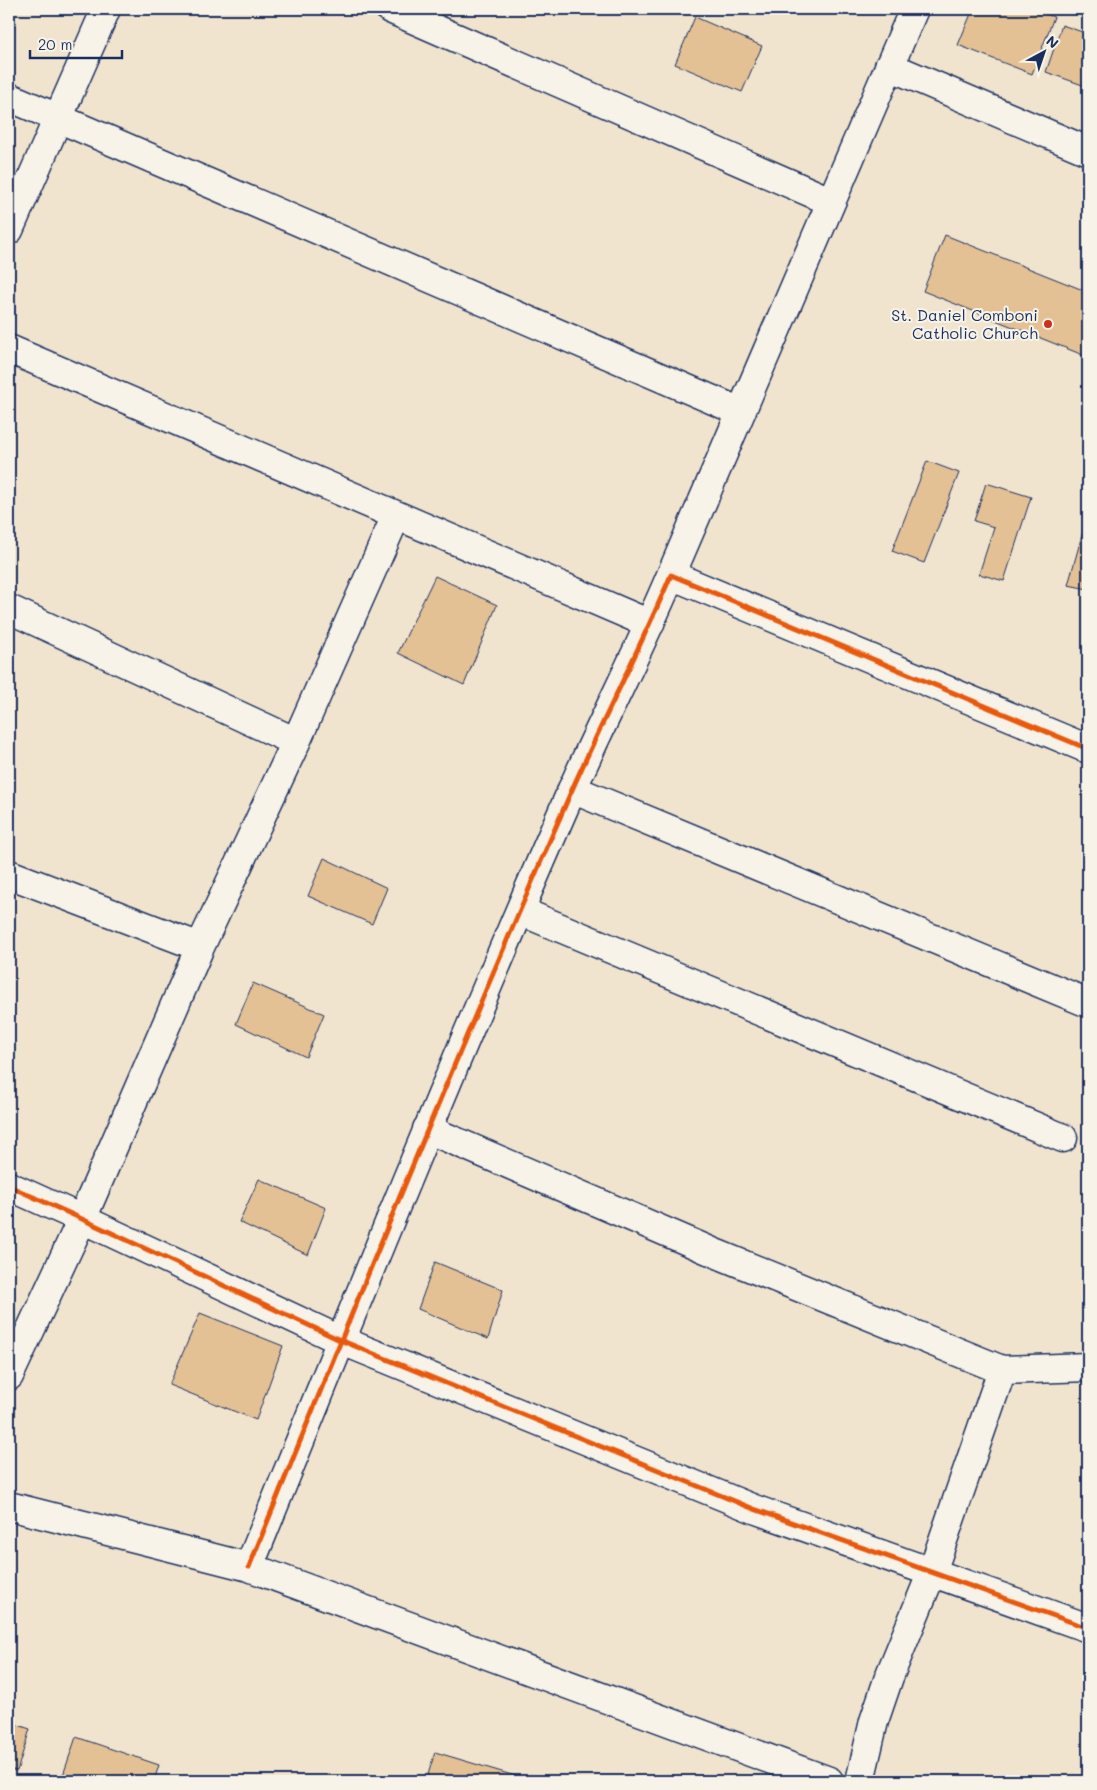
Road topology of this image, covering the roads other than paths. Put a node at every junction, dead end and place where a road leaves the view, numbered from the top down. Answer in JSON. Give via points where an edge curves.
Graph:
{"nodes":[{"id":1,"x":106,"y":9,"type":"edge"},
{"id":2,"x":390,"y":9,"type":"edge"},
{"id":3,"x":914,"y":9,"type":"edge"},
{"id":4,"x":889,"y":66,"type":"junction"},
{"id":5,"x":9,"y":97,"type":"edge"},
{"id":6,"x":58,"y":118,"type":"junction"},
{"id":7,"x":1088,"y":151,"type":"edge"},
{"id":8,"x":830,"y":201,"type":"junction"},
{"id":9,"x":9,"y":230,"type":"edge"},
{"id":10,"x":9,"y":349,"type":"edge"},
{"id":11,"x":741,"y":412,"type":"junction"},
{"id":12,"x":396,"y":516,"type":"junction"},
{"id":13,"x":671,"y":575,"type":"junction"},
{"id":14,"x":9,"y":609,"type":"edge"},
{"id":15,"x":650,"y":624,"type":"junction"},
{"id":16,"x":296,"y":742,"type":"junction"},
{"id":17,"x":1088,"y":749,"type":"edge"},
{"id":18,"x":572,"y":789,"type":"junction"},
{"id":19,"x":9,"y":874,"type":"edge"},
{"id":20,"x":520,"y":912,"type":"junction"},
{"id":21,"x":200,"y":948,"type":"junction"},
{"id":22,"x":1088,"y":1003,"type":"edge"},
{"id":23,"x":427,"y":1129,"type":"junction"},
{"id":24,"x":1063,"y":1138,"type":"dead end"},
{"id":25,"x":9,"y":1186,"type":"edge"},
{"id":26,"x":82,"y":1218,"type":"junction"},
{"id":27,"x":340,"y":1340,"type":"junction"},
{"id":28,"x":1088,"y":1367,"type":"edge"},
{"id":29,"x":1002,"y":1370,"type":"junction"},
{"id":30,"x":9,"y":1376,"type":"edge"},
{"id":31,"x":9,"y":1506,"type":"edge"},
{"id":32,"x":249,"y":1567,"type":"junction"},
{"id":33,"x":932,"y":1572,"type":"junction"},
{"id":34,"x":1088,"y":1628,"type":"edge"},
{"id":35,"x":829,"y":1781,"type":"edge"},
{"id":36,"x":860,"y":1781,"type":"edge"}],
"edges":[{"from":1,"to":6,"type":"street"},
{"from":2,"to":8,"type":"street"},
{"from":3,"to":4,"type":"street"},
{"from":4,"to":7,"type":"street"},
{"from":4,"to":8,"type":"street"},
{"from":5,"to":6,"type":"street"},
{"from":6,"to":9,"type":"street"},
{"from":6,"to":11,"type":"street"},
{"from":8,"to":11,"type":"street"},
{"from":10,"to":12,"type":"street"},
{"from":11,"to":13,"type":"street"},
{"from":12,"to":15,"type":"street"},
{"from":12,"to":16,"type":"street"},
{"from":13,"to":15,"type":"street"},
{"from":13,"to":17,"type":"street"},
{"from":14,"to":16,"type":"street"},
{"from":15,"to":18,"type":"street"},
{"from":16,"to":21,"type":"street"},
{"from":18,"to":20,"type":"street"},
{"from":18,"to":22,"type":"street"},
{"from":19,"to":21,"type":"street"},
{"from":20,"to":23,"type":"street"},
{"from":20,"to":24,"type":"street"},
{"from":21,"to":26,"type":"street"},
{"from":23,"to":27,"type":"street"},
{"from":23,"to":29,"type":"street","via":[[715,1253]]},
{"from":25,"to":26,"type":"street"},
{"from":26,"to":27,"type":"street"},
{"from":26,"to":30,"type":"street"},
{"from":27,"to":32,"type":"street"},
{"from":27,"to":33,"type":"street","via":[[754,1509]]},
{"from":28,"to":29,"type":"street"},
{"from":29,"to":33,"type":"street"},
{"from":31,"to":32,"type":"street"},
{"from":32,"to":35,"type":"street"},
{"from":33,"to":34,"type":"street"},
{"from":33,"to":36,"type":"street","via":[[889,1677],[874,1721]]}]}
